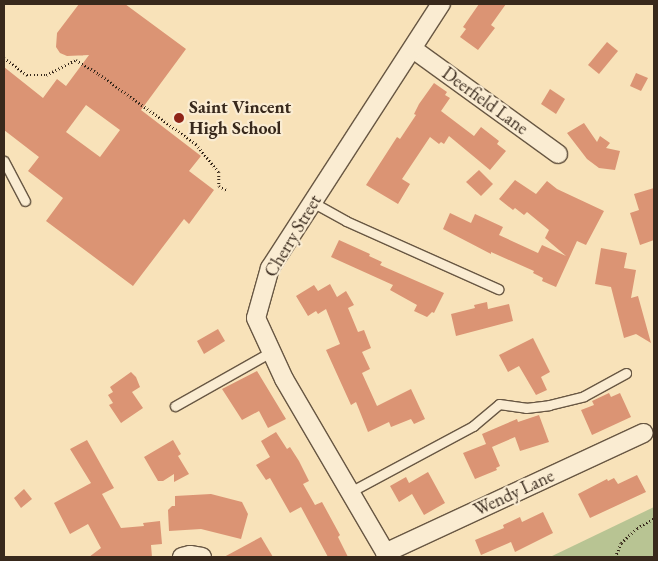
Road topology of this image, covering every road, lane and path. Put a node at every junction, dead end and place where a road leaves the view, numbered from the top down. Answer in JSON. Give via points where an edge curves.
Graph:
{"nodes":[{"id":1,"x":441,"y":4,"type":"edge"},
{"id":2,"x":413,"y":48,"type":"junction"},
{"id":3,"x":4,"y":58,"type":"edge"},
{"id":4,"x":558,"y":154,"type":"dead end"},
{"id":5,"x":4,"y":161,"type":"edge"},
{"id":6,"x":227,"y":190,"type":"dead end"},
{"id":7,"x":25,"y":201,"type":"dead end"},
{"id":8,"x":312,"y":202,"type":"junction"},
{"id":9,"x":498,"y":289,"type":"dead end"},
{"id":10,"x":271,"y":352,"type":"junction"},
{"id":11,"x":626,"y":373,"type":"dead end"},
{"id":12,"x":175,"y":406,"type":"dead end"},
{"id":13,"x":643,"y":433,"type":"dead end"},
{"id":14,"x":350,"y":492,"type":"junction"},
{"id":15,"x":654,"y":518,"type":"edge"},
{"id":16,"x":387,"y":555,"type":"edge"},
{"id":17,"x":182,"y":557,"type":"edge"},
{"id":18,"x":202,"y":557,"type":"edge"},
{"id":19,"x":616,"y":557,"type":"edge"}],
"edges":[{"from":1,"to":2,"type":"street","name":"Cherry Street"},
{"from":2,"to":4,"type":"street","name":"Deerfield Lane"},
{"from":2,"to":8,"type":"street","name":"Cherry Street"},
{"from":3,"to":6,"type":"path","via":[[27,76],[46,76],[76,60],[196,144],[219,172],[219,186]]},
{"from":5,"to":7,"type":"lane"},
{"from":8,"to":9,"type":"lane","via":[[346,221]]},
{"from":8,"to":10,"type":"street","name":"Cherry Street","via":[[270,268],[262,291],[256,318]]},
{"from":10,"to":12,"type":"lane"},
{"from":10,"to":14,"type":"street","name":"Cherry Street"},
{"from":11,"to":14,"type":"lane","via":[[584,396],[526,408],[499,404],[473,426]]},
{"from":13,"to":16,"type":"street","name":"Wendy Lane"},
{"from":14,"to":16,"type":"street","name":"Cherry Street"},
{"from":15,"to":19,"type":"path","via":[[637,528],[621,544]]},
{"from":17,"to":18,"type":"street"}]}
